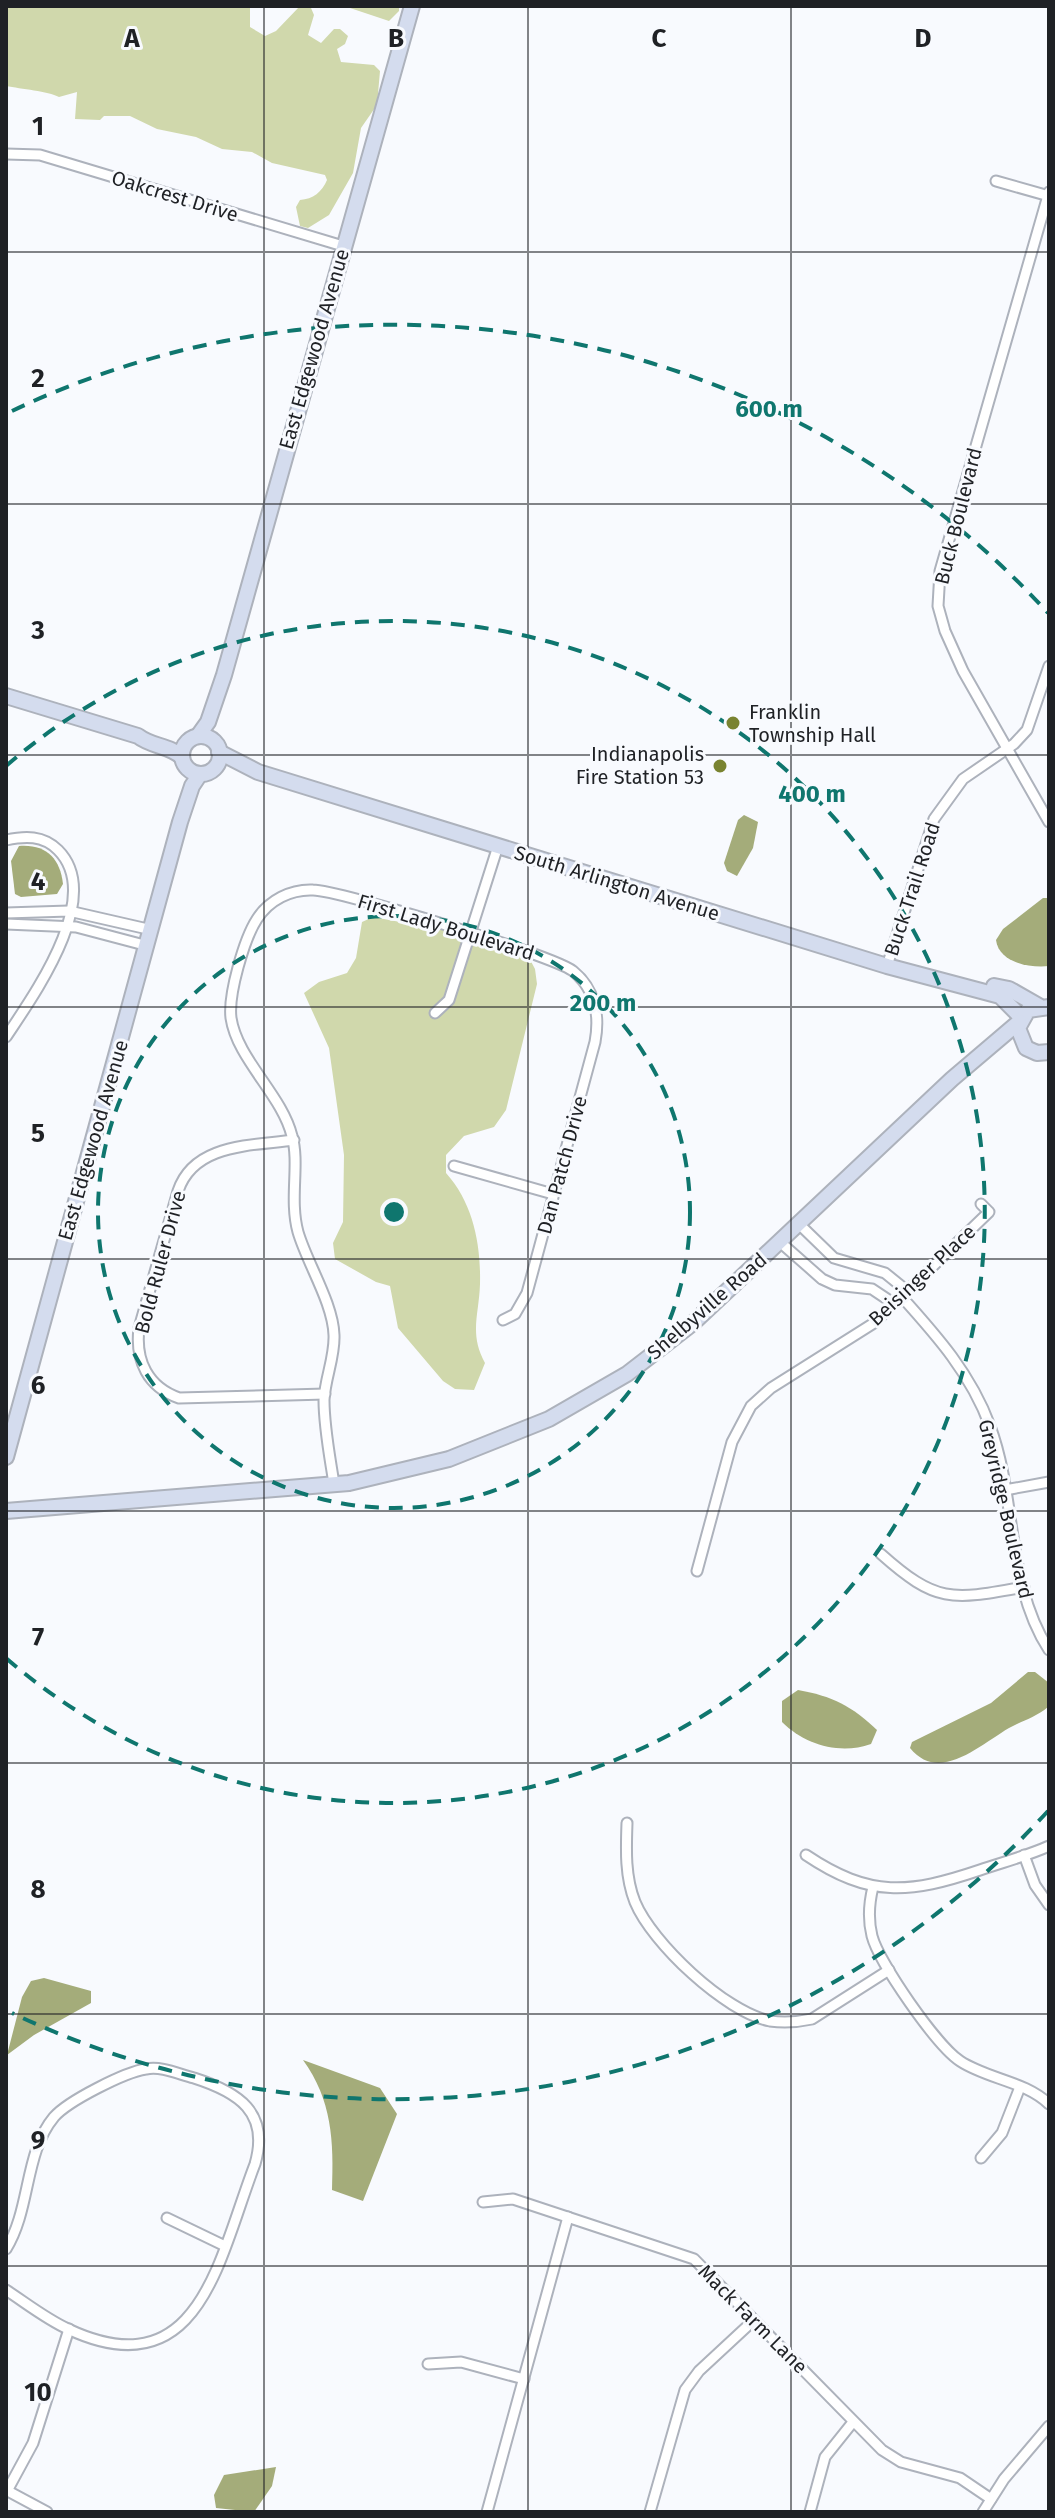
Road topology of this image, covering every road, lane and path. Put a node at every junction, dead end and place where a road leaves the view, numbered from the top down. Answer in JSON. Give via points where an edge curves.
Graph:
{"nodes":[{"id":1,"x":412,"y":6,"type":"edge"},
{"id":2,"x":6,"y":154,"type":"edge"},
{"id":3,"x":996,"y":181,"type":"dead end"},
{"id":4,"x":1049,"y":195,"type":"edge"},
{"id":5,"x":343,"y":246,"type":"junction"},
{"id":6,"x":1049,"y":666,"type":"edge"},
{"id":7,"x":218,"y":693,"type":"junction"},
{"id":8,"x":6,"y":696,"type":"edge"},
{"id":9,"x":138,"y":736,"type":"junction"},
{"id":10,"x":194,"y":738,"type":"junction"},
{"id":11,"x":218,"y":748,"type":"junction"},
{"id":12,"x":1006,"y":750,"type":"junction"},
{"id":13,"x":183,"y":760,"type":"junction"},
{"id":14,"x":206,"y":772,"type":"junction"},
{"id":15,"x":258,"y":772,"type":"junction"},
{"id":16,"x":180,"y":822,"type":"junction"},
{"id":17,"x":1049,"y":822,"type":"edge"},
{"id":18,"x":6,"y":840,"type":"edge"},
{"id":19,"x":498,"y":846,"type":"junction"},
{"id":20,"x":6,"y":913,"type":"edge"},
{"id":21,"x":68,"y":918,"type":"junction"},
{"id":22,"x":6,"y":924,"type":"edge"},
{"id":23,"x":152,"y":930,"type":"junction"},
{"id":24,"x":471,"y":935,"type":"junction"},
{"id":25,"x":148,"y":946,"type":"junction"},
{"id":26,"x":887,"y":966,"type":"junction"},
{"id":27,"x":978,"y":989,"type":"junction"},
{"id":28,"x":593,"y":998,"type":"joint"},
{"id":29,"x":1044,"y":1006,"type":"edge"},
{"id":30,"x":435,"y":1013,"type":"dead end"},
{"id":31,"x":1020,"y":1020,"type":"junction"},
{"id":32,"x":6,"y":1037,"type":"edge"},
{"id":33,"x":1024,"y":1045,"type":"junction"},
{"id":34,"x":1047,"y":1053,"type":"edge"},
{"id":35,"x":977,"y":1059,"type":"junction"},
{"id":36,"x":294,"y":1140,"type":"junction"},
{"id":37,"x":454,"y":1166,"type":"dead end"},
{"id":38,"x":553,"y":1194,"type":"junction"},
{"id":39,"x":981,"y":1204,"type":"dead end"},
{"id":40,"x":799,"y":1224,"type":"junction"},
{"id":41,"x":780,"y":1242,"type":"junction"},
{"id":42,"x":900,"y":1296,"type":"junction"},
{"id":43,"x":503,"y":1320,"type":"dead end"},
{"id":44,"x":325,"y":1394,"type":"junction"},
{"id":45,"x":6,"y":1457,"type":"edge"},
{"id":46,"x":1049,"y":1482,"type":"edge"},
{"id":47,"x":334,"y":1484,"type":"junction"},
{"id":48,"x":1005,"y":1490,"type":"junction"},
{"id":49,"x":6,"y":1511,"type":"edge"},
{"id":50,"x":881,"y":1554,"type":"dead end"},
{"id":51,"x":697,"y":1571,"type":"dead end"},
{"id":52,"x":1024,"y":1587,"type":"junction"},
{"id":53,"x":1049,"y":1650,"type":"edge"},
{"id":54,"x":627,"y":1823,"type":"dead end"},
{"id":55,"x":1049,"y":1846,"type":"edge"},
{"id":56,"x":806,"y":1855,"type":"dead end"},
{"id":57,"x":1024,"y":1855,"type":"junction"},
{"id":58,"x":873,"y":1887,"type":"junction"},
{"id":59,"x":1049,"y":1905,"type":"edge"},
{"id":60,"x":889,"y":1970,"type":"junction"},
{"id":61,"x":1020,"y":2087,"type":"junction"},
{"id":62,"x":1049,"y":2104,"type":"edge"},
{"id":63,"x":981,"y":2158,"type":"dead end"},
{"id":64,"x":483,"y":2202,"type":"dead end"},
{"id":65,"x":568,"y":2217,"type":"junction"},
{"id":66,"x":167,"y":2218,"type":"dead end"},
{"id":67,"x":223,"y":2245,"type":"junction"},
{"id":68,"x":6,"y":2249,"type":"edge"},
{"id":69,"x":6,"y":2290,"type":"edge"},
{"id":70,"x":754,"y":2320,"type":"junction"},
{"id":71,"x":69,"y":2329,"type":"junction"},
{"id":72,"x":428,"y":2364,"type":"dead end"},
{"id":73,"x":524,"y":2379,"type":"junction"},
{"id":74,"x":853,"y":2422,"type":"junction"},
{"id":75,"x":1049,"y":2426,"type":"edge"},
{"id":76,"x":7,"y":2490,"type":"edge"},
{"id":77,"x":991,"y":2499,"type":"junction"},
{"id":78,"x":47,"y":2512,"type":"edge"},
{"id":79,"x":487,"y":2512,"type":"edge"},
{"id":80,"x":650,"y":2512,"type":"edge"},
{"id":81,"x":810,"y":2512,"type":"edge"},
{"id":82,"x":983,"y":2512,"type":"edge"}],
"edges":[{"from":1,"to":5,"type":"main road","name":"East Edgewood Avenue"},
{"from":2,"to":5,"type":"street","name":"Oakcrest Drive","via":[[36,154]]},
{"from":3,"to":4,"type":"street"},
{"from":4,"to":12,"type":"street","name":"Buck Boulevard","via":[[940,571],[938,606],[945,631]]},
{"from":5,"to":7,"type":"main road","name":"East Edgewood Avenue"},
{"from":6,"to":12,"type":"street","name":"Buck Trail Road","via":[[1034,717]]},
{"from":7,"to":10,"type":"main road","via":[[208,722]]},
{"from":7,"to":11,"type":"main road"},
{"from":8,"to":9,"type":"main road"},
{"from":9,"to":10,"type":"main road"},
{"from":9,"to":13,"type":"main road","via":[[171,749]]},
{"from":10,"to":11,"type":"main road","name":"South Arlington Avenue"},
{"from":10,"to":13,"type":"main road"},
{"from":11,"to":14,"type":"main road"},
{"from":11,"to":15,"type":"main road","name":"South Arlington Avenue"},
{"from":12,"to":17,"type":"street","name":"Buck Boulevard"},
{"from":12,"to":26,"type":"street","name":"Buck Trail Road","via":[[963,779],[934,819]]},
{"from":13,"to":14,"type":"main road"},
{"from":13,"to":16,"type":"main road"},
{"from":14,"to":15,"type":"main road","name":"South Arlington Avenue"},
{"from":14,"to":16,"type":"main road","via":[[192,786]]},
{"from":15,"to":19,"type":"main road","name":"South Arlington Avenue"},
{"from":16,"to":23,"type":"main road","name":"East Edgewood Avenue"},
{"from":18,"to":21,"type":"street","via":[[37,838],[62,855],[72,875]]},
{"from":19,"to":24,"type":"street"},
{"from":19,"to":26,"type":"main road","name":"South Arlington Avenue"},
{"from":20,"to":21,"type":"street"},
{"from":21,"to":22,"type":"street"},
{"from":21,"to":23,"type":"street"},
{"from":21,"to":25,"type":"street"},
{"from":21,"to":32,"type":"street","via":[[52,965]]},
{"from":23,"to":25,"type":"main road","name":"East Edgewood Avenue"},
{"from":24,"to":28,"type":"street","name":"First Lady Boulevard","via":[[563,965]]},
{"from":24,"to":30,"type":"street","via":[[449,1000]]},
{"from":24,"to":36,"type":"street","name":"First Lady Boulevard","via":[[328,891],[283,896],[267,907],[251,930],[232,994],[231,1017]]},
{"from":25,"to":45,"type":"main road","name":"East Edgewood Avenue"},
{"from":26,"to":27,"type":"main road","name":"South Arlington Avenue"},
{"from":27,"to":29,"type":"main road","name":"South Arlington Avenue","via":[[1003,988]]},
{"from":27,"to":31,"type":"main road","name":"South Arlington Avenue","via":[[1006,999]]},
{"from":28,"to":38,"type":"street","name":"Dan Patch Drive","via":[[595,1042]]},
{"from":29,"to":31,"type":"main road"},
{"from":31,"to":33,"type":"main road","via":[[1018,1035]]},
{"from":31,"to":35,"type":"main road"},
{"from":33,"to":34,"type":"main road"},
{"from":33,"to":35,"type":"main road","via":[[1009,1044]]},
{"from":35,"to":40,"type":"main road","name":"Shelbyville Road"},
{"from":36,"to":44,"type":"street","via":[[296,1224],[334,1336]]},
{"from":36,"to":44,"type":"street","name":"Bold Ruler Drive","via":[[220,1151],[189,1170],[144,1313],[138,1352],[155,1384],[184,1399]]},
{"from":37,"to":38,"type":"street"},
{"from":38,"to":43,"type":"street","name":"Dan Patch Drive","via":[[524,1302]]},
{"from":39,"to":42,"type":"street","name":"Beisinger Place","via":[[989,1212]]},
{"from":40,"to":41,"type":"main road","name":"Shelbyville Road"},
{"from":40,"to":42,"type":"street","name":"Greyridge Boulevard","via":[[834,1258],[885,1273]]},
{"from":41,"to":42,"type":"street","name":"Greyridge Boulevard","via":[[822,1279]]},
{"from":41,"to":47,"type":"main road","name":"Shelbyville Road","via":[[661,1350],[565,1411],[449,1459]]},
{"from":42,"to":48,"type":"street","name":"Greyridge Boulevard","via":[[941,1340],[972,1385],[990,1426]]},
{"from":42,"to":51,"type":"street","name":"Beisinger Place","via":[[874,1323],[751,1406],[732,1442]]},
{"from":44,"to":47,"type":"street"},
{"from":46,"to":48,"type":"street"},
{"from":47,"to":49,"type":"main road","name":"Shelbyville Road"},
{"from":48,"to":52,"type":"street","name":"Greyridge Boulevard"},
{"from":50,"to":52,"type":"street","via":[[917,1584],[943,1595],[976,1596]]},
{"from":52,"to":53,"type":"street","name":"Greyridge Boulevard"},
{"from":54,"to":60,"type":"street","via":[[629,1884],[642,1915],[676,1957],[742,2010],[770,2021],[812,2019]]},
{"from":55,"to":57,"type":"street"},
{"from":56,"to":58,"type":"street","via":[[840,1876]]},
{"from":57,"to":58,"type":"street","via":[[933,1885]]},
{"from":57,"to":59,"type":"street"},
{"from":58,"to":60,"type":"street","via":[[870,1926]]},
{"from":60,"to":61,"type":"street","via":[[955,2058]]},
{"from":61,"to":62,"type":"street"},
{"from":61,"to":63,"type":"street","via":[[1002,2133]]},
{"from":64,"to":65,"type":"street","name":"Mack Farm Lane","via":[[513,2199]]},
{"from":65,"to":70,"type":"street","name":"Mack Farm Lane","via":[[694,2259]]},
{"from":65,"to":73,"type":"street"},
{"from":66,"to":67,"type":"street"},
{"from":67,"to":68,"type":"street","via":[[255,2164],[259,2131],[251,2113],[228,2091],[154,2068],[128,2073],[56,2115],[40,2143],[16,2232]]},
{"from":67,"to":71,"type":"street","via":[[200,2302],[185,2324],[171,2332],[135,2347]]},
{"from":69,"to":71,"type":"street"},
{"from":70,"to":74,"type":"street","name":"Mack Farm Lane"},
{"from":70,"to":80,"type":"street","via":[[685,2390]]},
{"from":71,"to":76,"type":"street","via":[[33,2443]]},
{"from":72,"to":73,"type":"street","via":[[461,2362]]},
{"from":73,"to":79,"type":"street"},
{"from":74,"to":77,"type":"street","name":"Mack Farm Lane","via":[[888,2455],[960,2478]]},
{"from":74,"to":81,"type":"street","via":[[825,2457]]},
{"from":75,"to":77,"type":"street"},
{"from":76,"to":78,"type":"street"},
{"from":77,"to":82,"type":"street"}]}
